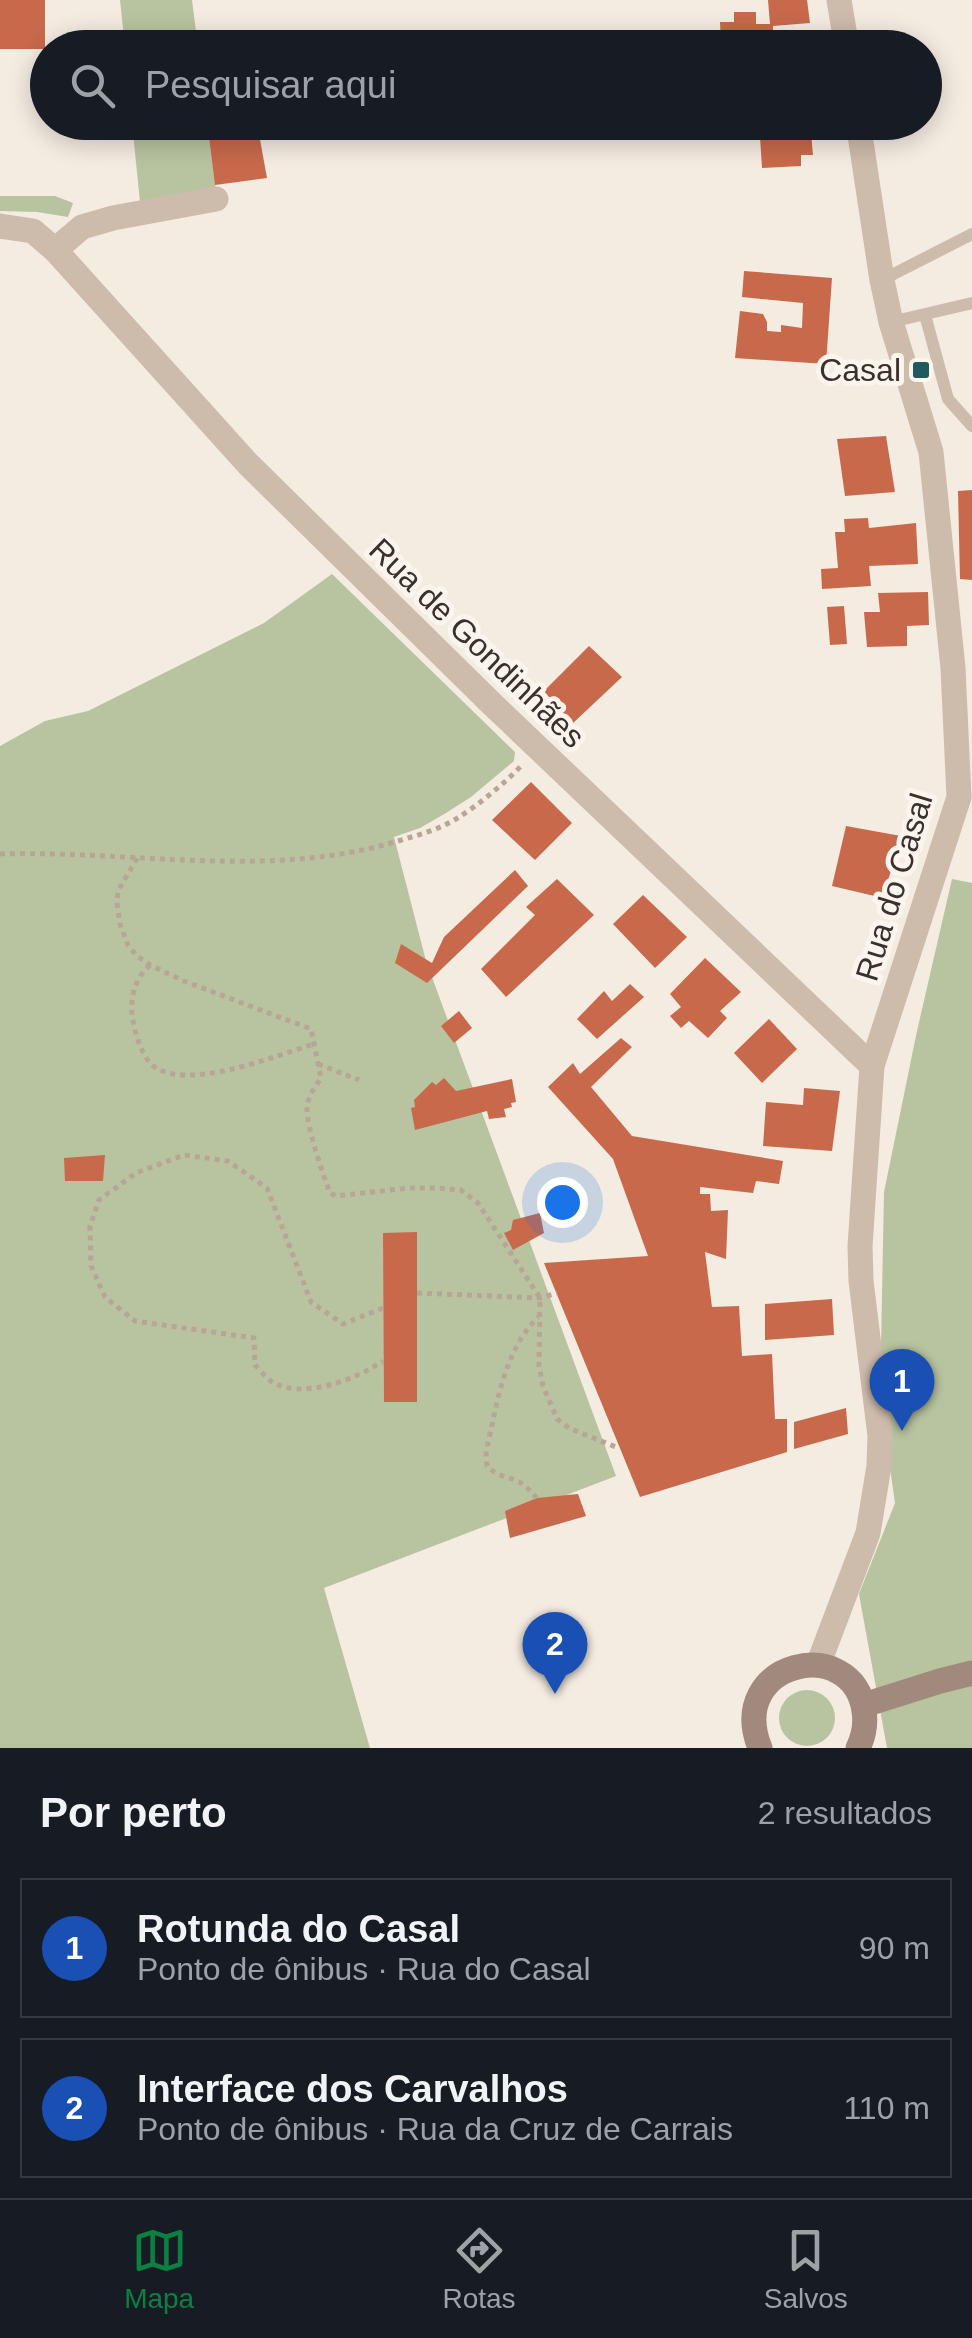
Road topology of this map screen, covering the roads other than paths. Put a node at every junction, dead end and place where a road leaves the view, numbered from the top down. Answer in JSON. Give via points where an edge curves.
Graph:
{"nodes":[{"id":1,"x":839,"y":0,"type":"edge"},
{"id":2,"x":843,"y":30,"type":"edge"},
{"id":3,"x":861,"y":140,"type":"edge"},
{"id":4,"x":216,"y":199,"type":"dead end"},
{"id":5,"x":0,"y":226,"type":"edge"},
{"id":6,"x":972,"y":234,"type":"edge"},
{"id":7,"x":55,"y":250,"type":"junction"},
{"id":8,"x":882,"y":280,"type":"junction"},
{"id":9,"x":972,"y":302,"type":"edge"},
{"id":10,"x":925,"y":315,"type":"junction"},
{"id":11,"x":891,"y":322,"type":"junction"},
{"id":12,"x":972,"y":426,"type":"edge"},
{"id":13,"x":872,"y":1066,"type":"junction"},
{"id":14,"x":818,"y":1665,"type":"junction"},
{"id":15,"x":972,"y":1674,"type":"edge"},
{"id":16,"x":864,"y":1705,"type":"junction"},
{"id":17,"x":760,"y":1748,"type":"edge"},
{"id":18,"x":858,"y":1748,"type":"edge"}],
"edges":[{"from":1,"to":2,"type":"street"},
{"from":3,"to":8,"type":"street","name":"Rua do Casal"},
{"from":4,"to":7,"type":"street","via":[[98,222]]},
{"from":5,"to":7,"type":"street","name":"Rua de Gondinhães","via":[[34,231]]},
{"from":6,"to":8,"type":"lane"},
{"from":7,"to":13,"type":"street","name":"Rua de Gondinhães","via":[[248,464]]},
{"from":8,"to":11,"type":"street","name":"Rua do Casal"},
{"from":9,"to":10,"type":"lane"},
{"from":10,"to":11,"type":"lane"},
{"from":10,"to":12,"type":"lane","via":[[948,399]]},
{"from":11,"to":13,"type":"street","name":"Rua do Casal","via":[[931,452],[953,668],[958,797]]},
{"from":13,"to":14,"type":"street","name":"Rua do Casal","via":[[860,1246],[879,1466],[868,1533]]},
{"from":14,"to":16,"type":"street","via":[[842,1674]]},
{"from":14,"to":17,"type":"street","via":[[787,1669],[763,1689],[753,1718]]},
{"from":15,"to":16,"type":"street"},
{"from":16,"to":18,"type":"street"}]}
